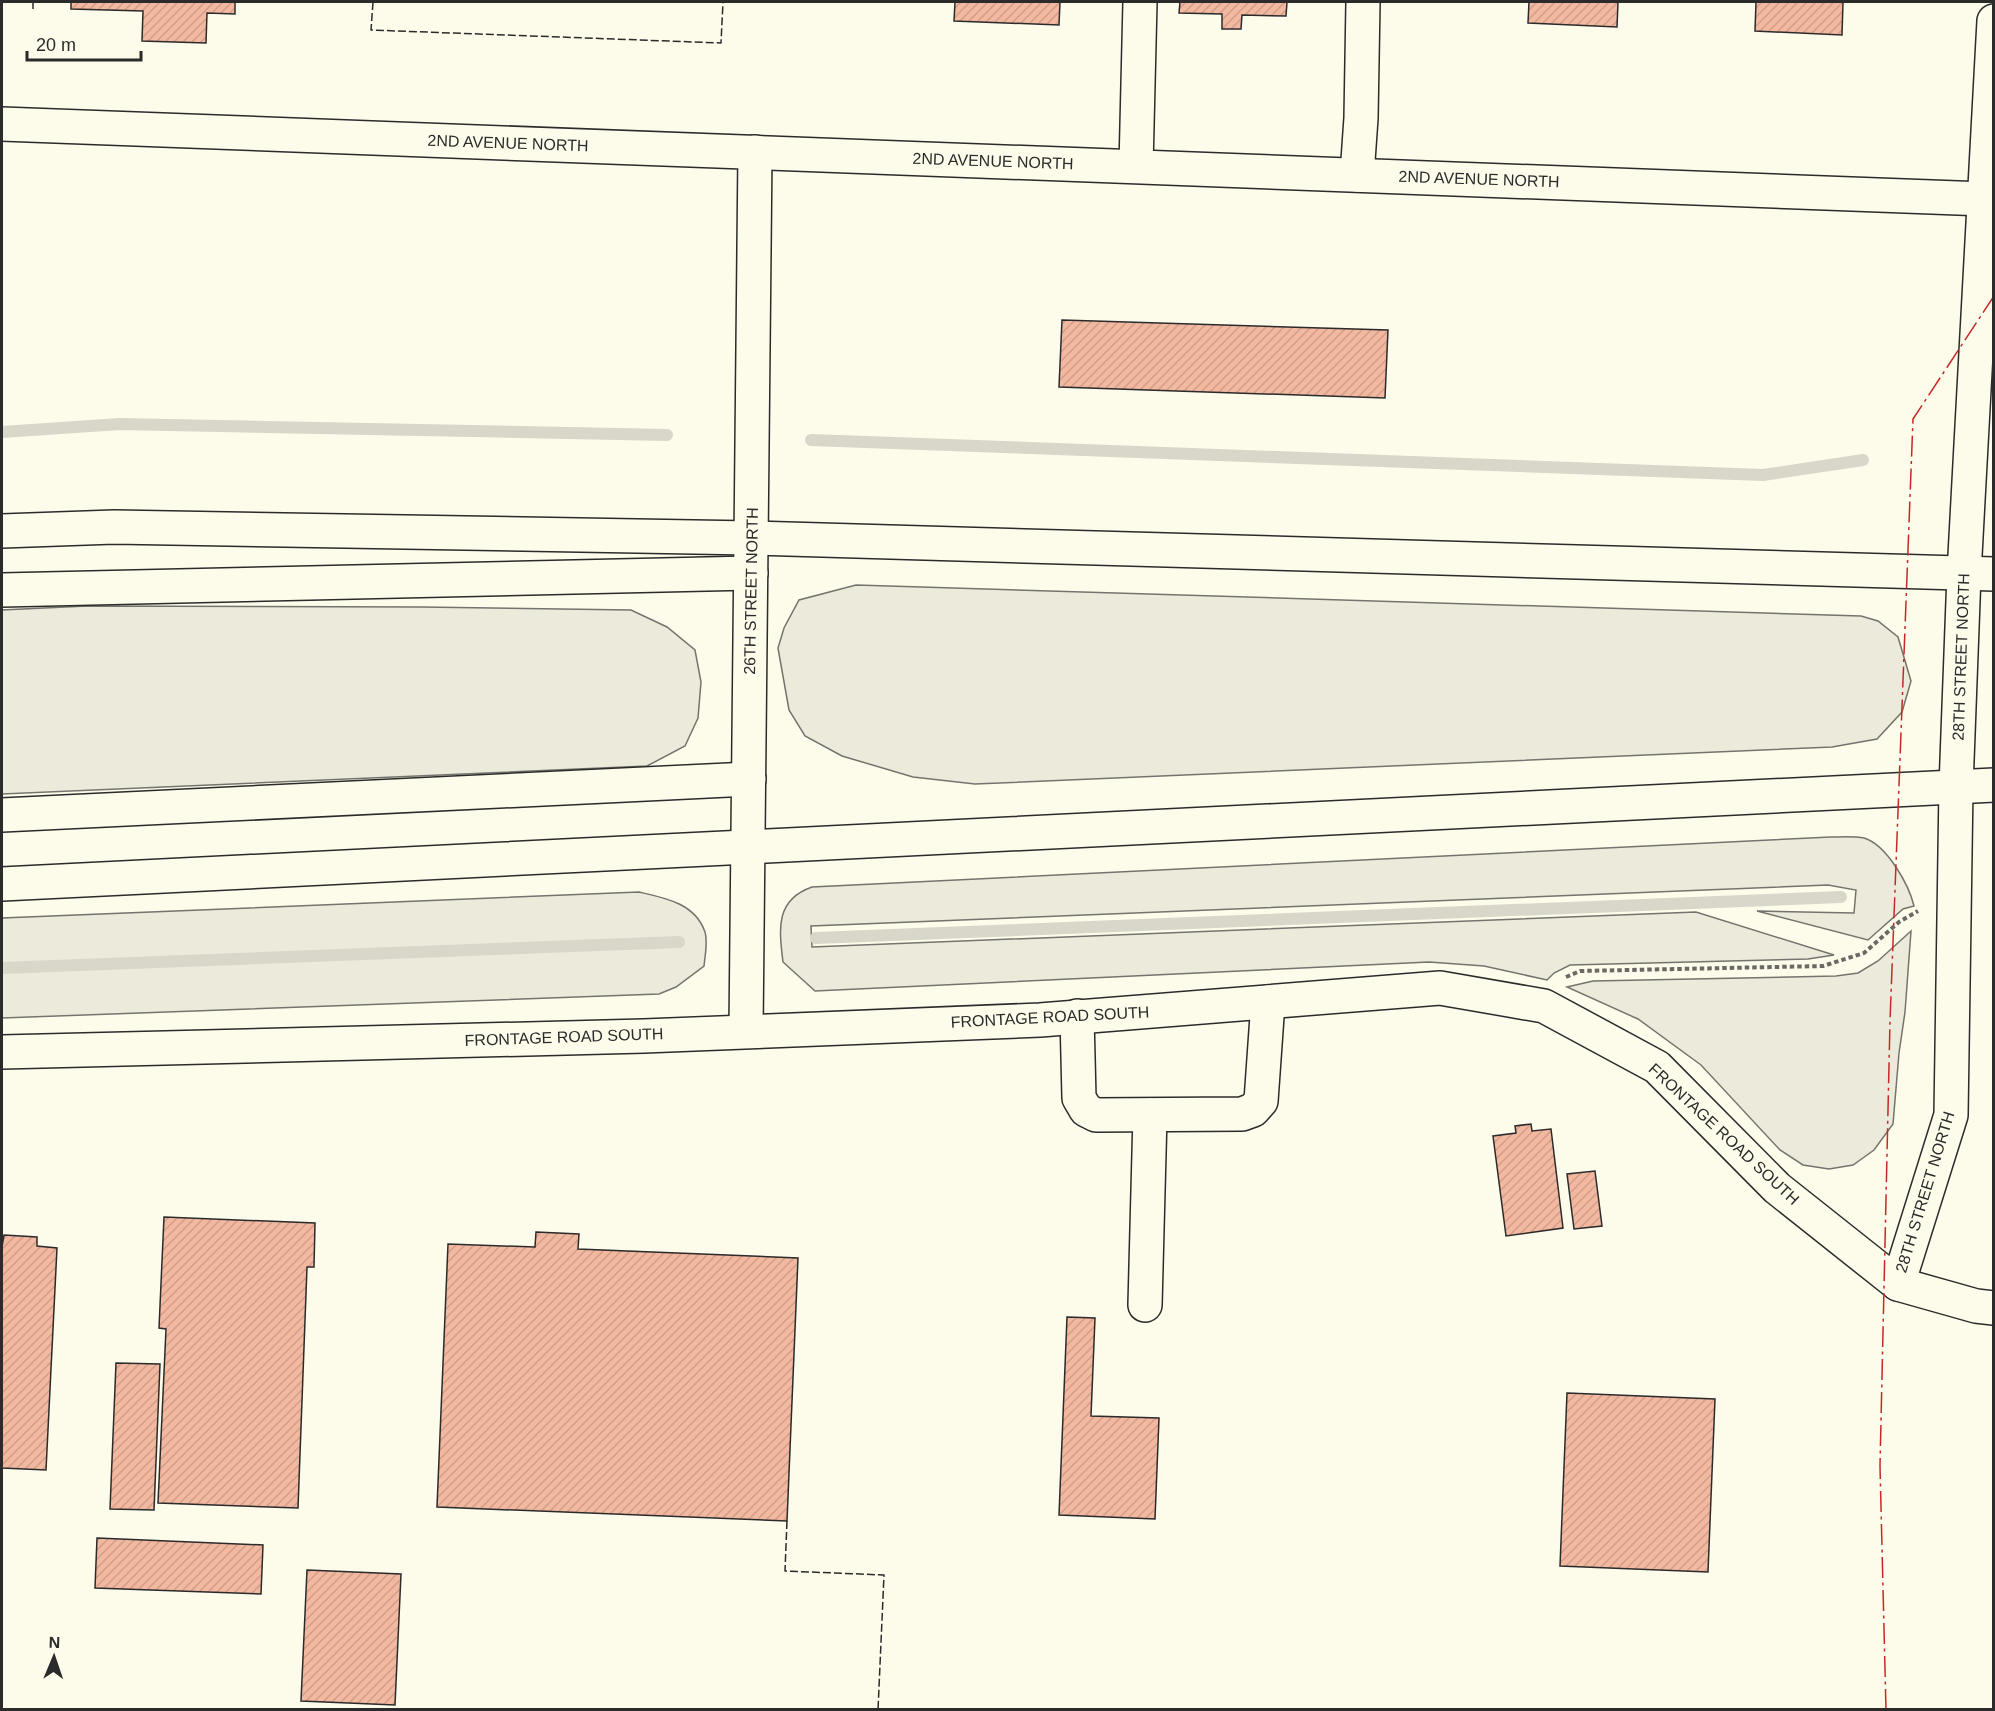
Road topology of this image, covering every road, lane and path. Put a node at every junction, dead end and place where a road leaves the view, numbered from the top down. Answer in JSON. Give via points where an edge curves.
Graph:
{"nodes":[{"id":1,"x":1140,"y":2,"type":"edge"},
{"id":2,"x":1363,"y":2,"type":"edge"},
{"id":3,"x":1994,"y":21,"type":"edge"},
{"id":4,"x":2,"y":124,"type":"edge"},
{"id":5,"x":755,"y":152,"type":"junction"},
{"id":6,"x":1136,"y":166,"type":"junction"},
{"id":7,"x":1357,"y":175,"type":"junction"},
{"id":8,"x":1985,"y":199,"type":"junction"},
{"id":9,"x":2,"y":531,"type":"edge"},
{"id":10,"x":752,"y":538,"type":"junction"},
{"id":11,"x":751,"y":573,"type":"junction"},
{"id":12,"x":1979,"y":574,"type":"edge"},
{"id":13,"x":2,"y":590,"type":"edge"},
{"id":14,"x":749,"y":779,"type":"junction"},
{"id":15,"x":1994,"y":785,"type":"edge"},
{"id":16,"x":1956,"y":787,"type":"junction"},
{"id":17,"x":2,"y":816,"type":"edge"},
{"id":18,"x":748,"y":848,"type":"junction"},
{"id":19,"x":2,"y":884,"type":"edge"},
{"id":20,"x":1954,"y":889,"type":"junction"},
{"id":21,"x":1268,"y":1002,"type":"junction"},
{"id":22,"x":1544,"y":1006,"type":"junction"},
{"id":23,"x":1077,"y":1016,"type":"junction"},
{"id":24,"x":746,"y":1030,"type":"junction"},
{"id":25,"x":2,"y":1052,"type":"edge"},
{"id":26,"x":1150,"y":1115,"type":"junction"},
{"id":27,"x":1898,"y":1284,"type":"junction"},
{"id":28,"x":1145,"y":1305,"type":"dead end"},
{"id":29,"x":1994,"y":1308,"type":"edge"}],
"edges":[{"from":1,"to":6,"type":"street"},
{"from":2,"to":7,"type":"street"},
{"from":3,"to":8,"type":"street","name":"28TH STREET NORTH"},
{"from":4,"to":5,"type":"street","name":"2ND AVENUE NORTH"},
{"from":5,"to":6,"type":"street","name":"2ND AVENUE NORTH"},
{"from":5,"to":10,"type":"street","name":"26TH STREET NORTH"},
{"from":6,"to":7,"type":"street","name":"2ND AVENUE NORTH"},
{"from":7,"to":8,"type":"street","name":"2ND AVENUE NORTH"},
{"from":8,"to":12,"type":"street","name":"28TH STREET NORTH"},
{"from":9,"to":10,"type":"street","via":[[114,527]]},
{"from":10,"to":11,"type":"street","name":"26TH STREET NORTH"},
{"from":10,"to":12,"type":"street"},
{"from":11,"to":13,"type":"street"},
{"from":11,"to":14,"type":"street","name":"26TH STREET NORTH"},
{"from":12,"to":16,"type":"street","name":"28TH STREET NORTH"},
{"from":14,"to":17,"type":"street"},
{"from":14,"to":18,"type":"street","name":"26TH STREET NORTH"},
{"from":15,"to":16,"type":"street"},
{"from":16,"to":18,"type":"street"},
{"from":16,"to":20,"type":"street","name":"28TH STREET NORTH"},
{"from":18,"to":19,"type":"street"},
{"from":18,"to":24,"type":"street","name":"26TH STREET NORTH"},
{"from":20,"to":22,"type":"path","via":[[1899,922],[1864,953],[1823,966],[1580,971],[1558,980]]},
{"from":20,"to":27,"type":"street","name":"28TH STREET NORTH","via":[[1951,1115]]},
{"from":21,"to":22,"type":"street","name":"FRONTAGE ROAD SOUTH","via":[[1440,988]]},
{"from":21,"to":23,"type":"street","name":"FRONTAGE ROAD SOUTH"},
{"from":21,"to":26,"type":"street","via":[[1260,1101],[1253,1110],[1242,1114]]},
{"from":22,"to":27,"type":"street","name":"FRONTAGE ROAD SOUTH","via":[[1657,1067],[1777,1188]]},
{"from":23,"to":24,"type":"street","name":"FRONTAGE ROAD SOUTH"},
{"from":23,"to":26,"type":"street","via":[[1079,1098],[1086,1110],[1096,1115]]},
{"from":24,"to":25,"type":"street","name":"FRONTAGE ROAD SOUTH"},
{"from":26,"to":28,"type":"street"},
{"from":27,"to":29,"type":"street","name":"FRONTAGE ROAD SOUTH"}]}
